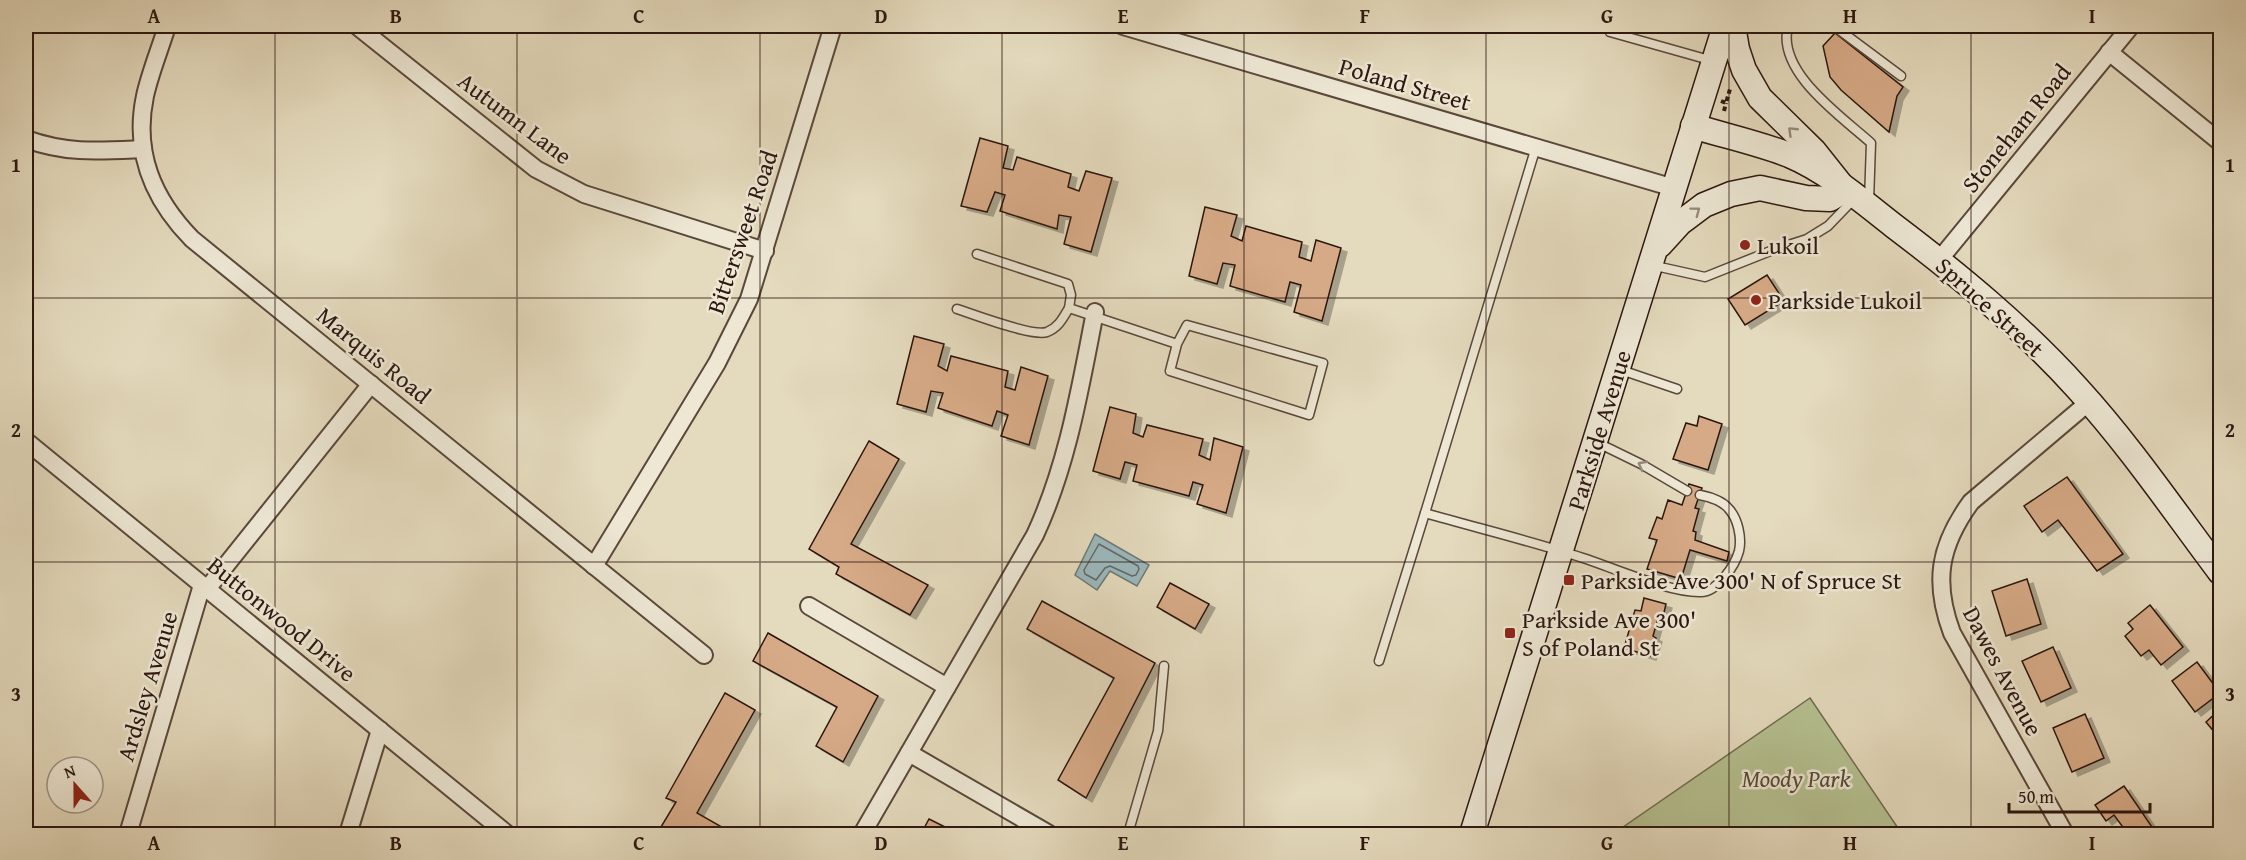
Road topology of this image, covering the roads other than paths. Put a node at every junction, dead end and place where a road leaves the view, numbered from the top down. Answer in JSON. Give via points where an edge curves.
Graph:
{"nodes":[{"id":1,"x":167,"y":26,"type":"edge"},
{"id":2,"x":357,"y":26,"type":"edge"},
{"id":3,"x":833,"y":26,"type":"edge"},
{"id":4,"x":1122,"y":26,"type":"edge"},
{"id":5,"x":1725,"y":26,"type":"edge"},
{"id":6,"x":1733,"y":26,"type":"edge"},
{"id":7,"x":1788,"y":26,"type":"edge"},
{"id":8,"x":1834,"y":26,"type":"edge"},
{"id":9,"x":2131,"y":26,"type":"edge"},
{"id":10,"x":1610,"y":32,"type":"dead end"},
{"id":11,"x":2109,"y":52,"type":"junction"},
{"id":12,"x":1713,"y":61,"type":"junction"},
{"id":13,"x":1901,"y":76,"type":"dead end"},
{"id":14,"x":1693,"y":126,"type":"junction"},
{"id":15,"x":26,"y":139,"type":"edge"},
{"id":16,"x":2220,"y":142,"type":"edge"},
{"id":17,"x":1536,"y":147,"type":"junction"},
{"id":18,"x":143,"y":150,"type":"junction"},
{"id":19,"x":1674,"y":188,"type":"junction"},
{"id":20,"x":1856,"y":198,"type":"junction"},
{"id":21,"x":765,"y":251,"type":"junction"},
{"id":22,"x":977,"y":254,"type":"dead end"},
{"id":23,"x":1653,"y":258,"type":"junction"},
{"id":24,"x":1939,"y":260,"type":"junction"},
{"id":25,"x":1069,"y":308,"type":"junction"},
{"id":26,"x":957,"y":309,"type":"dead end"},
{"id":27,"x":1094,"y":314,"type":"junction"},
{"id":28,"x":1177,"y":344,"type":"junction"},
{"id":29,"x":1618,"y":369,"type":"junction"},
{"id":30,"x":371,"y":384,"type":"junction"},
{"id":31,"x":1677,"y":389,"type":"dead end"},
{"id":32,"x":2089,"y":402,"type":"junction"},
{"id":33,"x":26,"y":441,"type":"edge"},
{"id":34,"x":1595,"y":441,"type":"junction"},
{"id":35,"x":1686,"y":491,"type":"dead end"},
{"id":36,"x":1700,"y":495,"type":"dead end"},
{"id":37,"x":1425,"y":513,"type":"junction"},
{"id":38,"x":1561,"y":551,"type":"junction"},
{"id":39,"x":594,"y":566,"type":"junction"},
{"id":40,"x":2220,"y":572,"type":"edge"},
{"id":41,"x":204,"y":587,"type":"junction"},
{"id":42,"x":809,"y":606,"type":"dead end"},
{"id":43,"x":704,"y":656,"type":"dead end"},
{"id":44,"x":1378,"y":661,"type":"dead end"},
{"id":45,"x":1164,"y":666,"type":"dead end"},
{"id":46,"x":947,"y":687,"type":"junction"},
{"id":47,"x":380,"y":730,"type":"junction"},
{"id":48,"x":909,"y":753,"type":"junction"},
{"id":49,"x":128,"y":834,"type":"edge"},
{"id":50,"x":348,"y":834,"type":"edge"},
{"id":51,"x":507,"y":834,"type":"edge"},
{"id":52,"x":862,"y":834,"type":"edge"},
{"id":53,"x":1049,"y":834,"type":"edge"},
{"id":54,"x":1128,"y":834,"type":"edge"},
{"id":55,"x":1472,"y":834,"type":"edge"},
{"id":56,"x":2065,"y":834,"type":"edge"}],
"edges":[{"from":1,"to":18,"type":"street","name":"Marquis Road","via":[[145,96]]},
{"from":2,"to":21,"type":"street","name":"Autumn Lane","via":[[536,169],[559,183]]},
{"from":3,"to":21,"type":"street","name":"Bittersweet Road"},
{"from":4,"to":17,"type":"street","name":"Poland Street"},
{"from":5,"to":12,"type":"main road","name":"Parkside Avenue"},
{"from":20,"to":6,"type":"main road","one_way":true,"via":[[1760,98],[1744,70]]},
{"from":7,"to":20,"type":"lane","via":[[1785,36],[1793,63],[1809,88],[1871,142]]},
{"from":8,"to":13,"type":"lane"},
{"from":9,"to":11,"type":"street","name":"Stoneham Road"},
{"from":10,"to":12,"type":"lane"},
{"from":11,"to":16,"type":"street"},
{"from":11,"to":24,"type":"street","name":"Stoneham Road"},
{"from":12,"to":14,"type":"main road","name":"Parkside Avenue"},
{"from":14,"to":19,"type":"main road","name":"Parkside Avenue"},
{"from":14,"to":20,"type":"main road","name":"Spruce Street","via":[[1790,156]]},
{"from":15,"to":18,"type":"street","via":[[79,152]]},
{"from":17,"to":19,"type":"street","name":"Poland Street"},
{"from":17,"to":37,"type":"lane"},
{"from":18,"to":30,"type":"street","name":"Marquis Road","via":[[149,176],[174,221]]},
{"from":19,"to":23,"type":"main road","name":"Parkside Avenue"},
{"from":20,"to":23,"type":"lane","via":[[1828,226],[1807,239],[1705,277]]},
{"from":23,"to":20,"type":"main road","one_way":true,"via":[[1680,223],[1704,205],[1731,194],[1761,188],[1806,198]]},
{"from":20,"to":24,"type":"main road","name":"Spruce Street"},
{"from":21,"to":39,"type":"street","name":"Bittersweet Road","via":[[730,340]]},
{"from":22,"to":25,"type":"lane","via":[[1068,284]]},
{"from":23,"to":29,"type":"main road","name":"Parkside Avenue"},
{"from":24,"to":32,"type":"main road","name":"Spruce Street","via":[[2029,338]]},
{"from":25,"to":26,"type":"lane","via":[[1060,324],[1046,333]]},
{"from":25,"to":27,"type":"lane"},
{"from":27,"to":28,"type":"lane"},
{"from":27,"to":46,"type":"street","via":[[1071,432],[1052,499]]},
{"from":28,"to":28,"type":"lane","via":[[1187,325],[1323,363],[1309,415],[1170,371]]},
{"from":29,"to":31,"type":"lane"},
{"from":29,"to":34,"type":"main road","name":"Parkside Avenue"},
{"from":30,"to":39,"type":"street","name":"Marquis Road"},
{"from":30,"to":41,"type":"street"},
{"from":32,"to":40,"type":"main road","name":"Spruce Street"},
{"from":32,"to":56,"type":"street","name":"Dawes Avenue","via":[[1971,502],[1946,544],[1941,566],[1941,596],[1952,633]]},
{"from":33,"to":41,"type":"street","name":"Buttonwood Drive"},
{"from":35,"to":34,"type":"lane","one_way":true},
{"from":34,"to":38,"type":"main road","name":"Parkside Avenue"},
{"from":36,"to":38,"type":"lane","via":[[1728,508],[1740,534],[1738,552],[1722,581],[1703,592],[1680,590]]},
{"from":37,"to":38,"type":"lane"},
{"from":37,"to":44,"type":"lane"},
{"from":38,"to":55,"type":"main road","name":"Parkside Avenue"},
{"from":39,"to":43,"type":"street","name":"Marquis Road"},
{"from":41,"to":47,"type":"street","name":"Buttonwood Drive"},
{"from":41,"to":49,"type":"street","name":"Ardsley Avenue"},
{"from":42,"to":46,"type":"street"},
{"from":45,"to":54,"type":"lane","via":[[1158,730]]},
{"from":46,"to":48,"type":"street"},
{"from":47,"to":50,"type":"street"},
{"from":47,"to":51,"type":"street","name":"Buttonwood Drive"},
{"from":48,"to":52,"type":"street"},
{"from":48,"to":53,"type":"street"}]}
